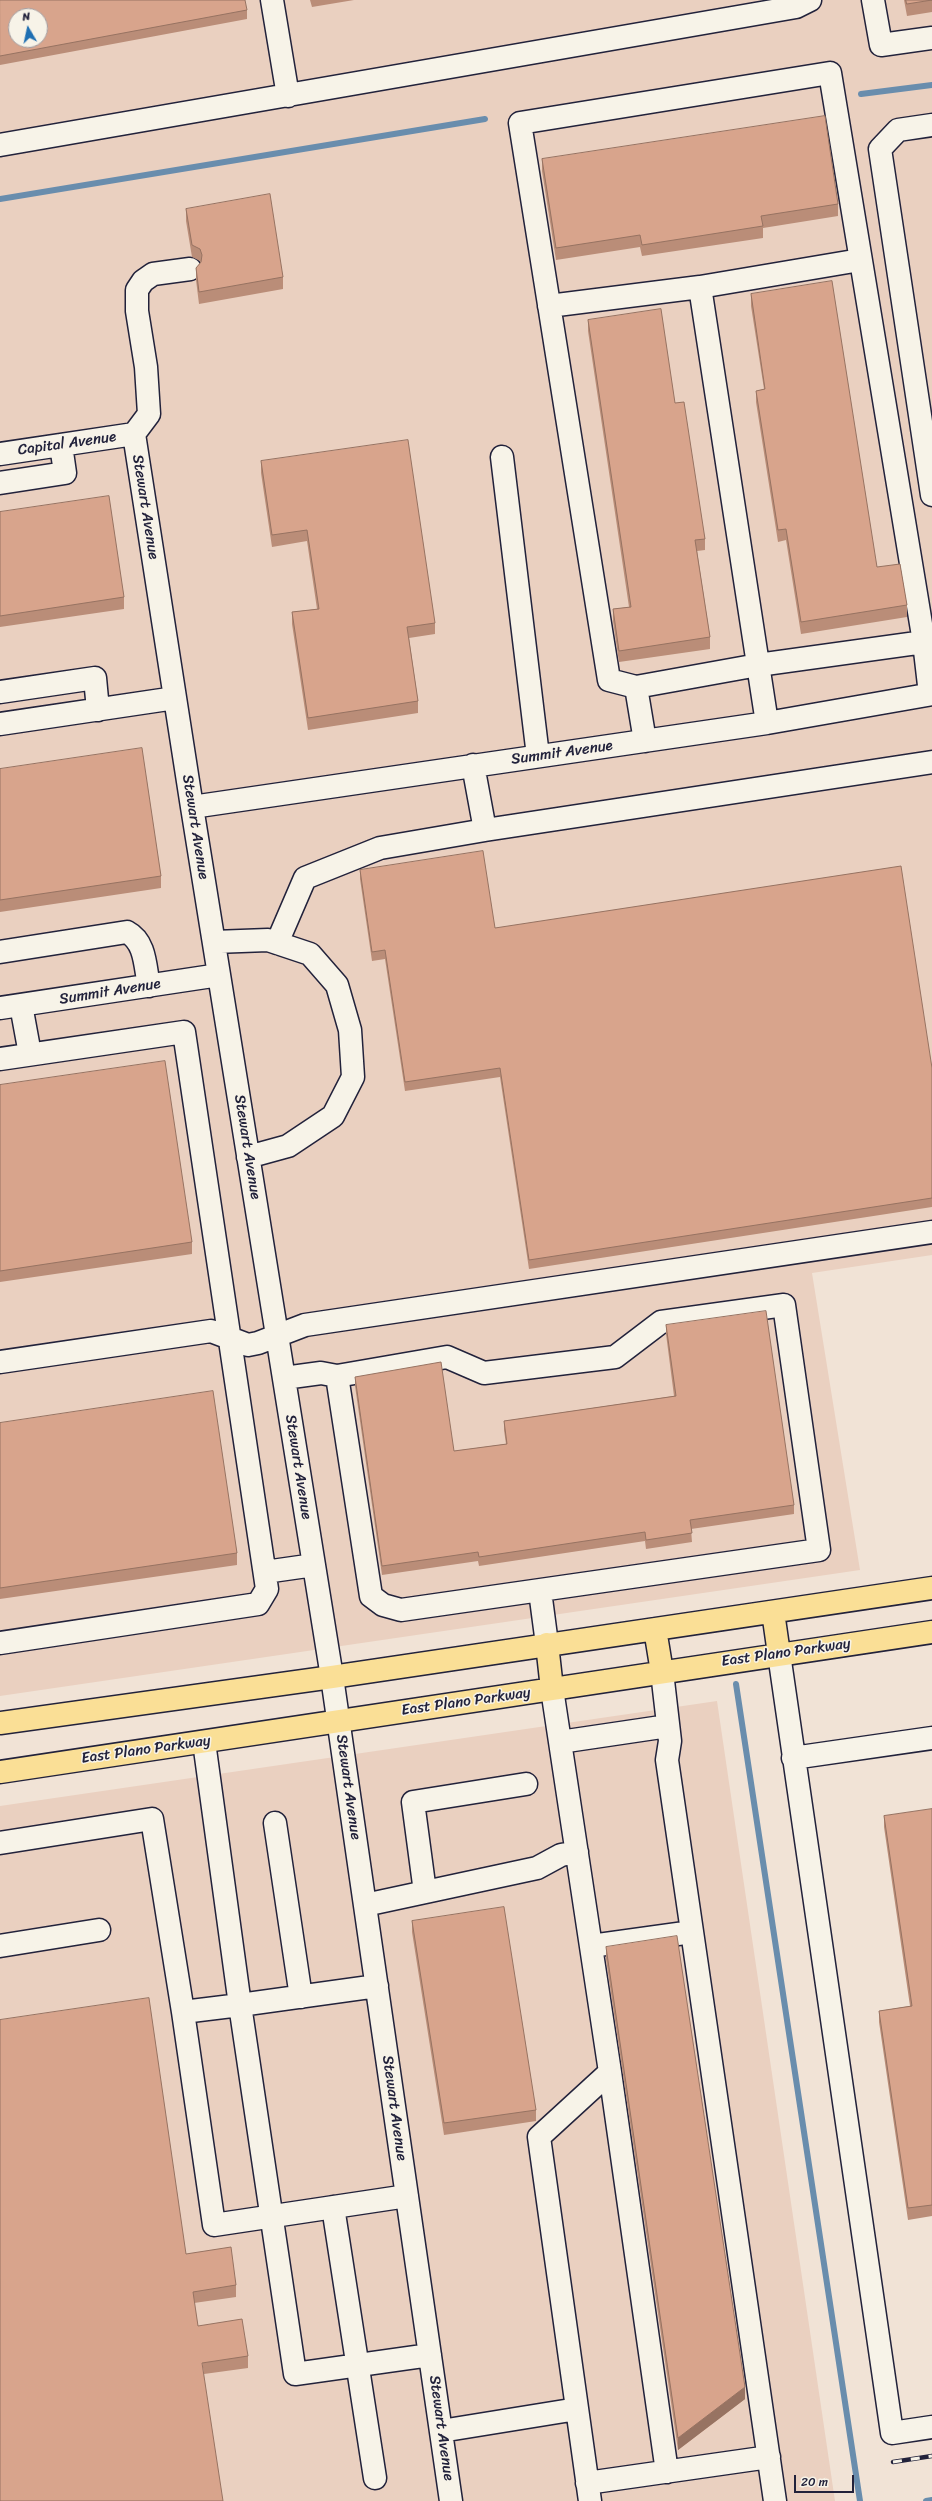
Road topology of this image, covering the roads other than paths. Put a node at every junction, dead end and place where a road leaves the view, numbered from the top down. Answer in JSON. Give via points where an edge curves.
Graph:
{"nodes":[{"id":1,"x":272,"y":0,"type":"edge"},
{"id":2,"x":810,"y":0,"type":"edge"},
{"id":3,"x":873,"y":0,"type":"edge"},
{"id":4,"x":932,"y":38,"type":"edge"},
{"id":5,"x":288,"y":96,"type":"junction"},
{"id":6,"x":932,"y":125,"type":"edge"},
{"id":7,"x":0,"y":145,"type":"edge"},
{"id":8,"x":860,"y":260,"type":"junction"},
{"id":9,"x":190,"y":269,"type":"dead end"},
{"id":10,"x":700,"y":287,"type":"junction"},
{"id":11,"x":549,"y":306,"type":"junction"},
{"id":12,"x":134,"y":434,"type":"junction"},
{"id":13,"x":61,"y":445,"type":"junction"},
{"id":14,"x":0,"y":454,"type":"edge"},
{"id":15,"x":502,"y":457,"type":"dead end"},
{"id":16,"x":0,"y":483,"type":"edge"},
{"id":17,"x":932,"y":495,"type":"edge"},
{"id":18,"x":924,"y":642,"type":"junction"},
{"id":19,"x":758,"y":665,"type":"junction"},
{"id":20,"x":636,"y":687,"type":"junction"},
{"id":21,"x":0,"y":692,"type":"edge"},
{"id":22,"x":931,"y":694,"type":"edge"},
{"id":23,"x":175,"y":698,"type":"junction"},
{"id":24,"x":98,"y":710,"type":"junction"},
{"id":25,"x":767,"y":723,"type":"junction"},
{"id":26,"x":0,"y":724,"type":"edge"},
{"id":27,"x":645,"y":741,"type":"junction"},
{"id":28,"x":538,"y":756,"type":"junction"},
{"id":29,"x":932,"y":762,"type":"edge"},
{"id":30,"x":473,"y":766,"type":"junction"},
{"id":31,"x":192,"y":807,"type":"junction"},
{"id":32,"x":485,"y":830,"type":"junction"},
{"id":33,"x":214,"y":942,"type":"junction"},
{"id":34,"x":277,"y":943,"type":"junction"},
{"id":35,"x":0,"y":952,"type":"edge"},
{"id":36,"x":219,"y":975,"type":"junction"},
{"id":37,"x":149,"y":986,"type":"junction"},
{"id":38,"x":21,"y":1005,"type":"junction"},
{"id":39,"x":0,"y":1008,"type":"edge"},
{"id":40,"x":30,"y":1054,"type":"junction"},
{"id":41,"x":0,"y":1059,"type":"edge"},
{"id":42,"x":248,"y":1157,"type":"junction"},
{"id":43,"x":932,"y":1232,"type":"edge"},
{"id":44,"x":277,"y":1334,"type":"junction"},
{"id":45,"x":230,"y":1337,"type":"junction"},
{"id":46,"x":0,"y":1362,"type":"edge"},
{"id":47,"x":337,"y":1376,"type":"junction"},
{"id":48,"x":284,"y":1378,"type":"junction"},
{"id":49,"x":314,"y":1565,"type":"junction"},
{"id":50,"x":265,"y":1572,"type":"junction"},
{"id":51,"x":932,"y":1588,"type":"edge"},
{"id":52,"x":540,"y":1591,"type":"junction"},
{"id":53,"x":773,"y":1612,"type":"junction"},
{"id":54,"x":655,"y":1629,"type":"junction"},
{"id":55,"x":932,"y":1632,"type":"edge"},
{"id":56,"x":0,"y":1643,"type":"edge"},
{"id":57,"x":547,"y":1644,"type":"junction"},
{"id":58,"x":779,"y":1654,"type":"junction"},
{"id":59,"x":662,"y":1672,"type":"junction"},
{"id":60,"x":332,"y":1677,"type":"junction"},
{"id":61,"x":552,"y":1689,"type":"junction"},
{"id":62,"x":338,"y":1720,"type":"junction"},
{"id":63,"x":0,"y":1723,"type":"edge"},
{"id":64,"x":668,"y":1726,"type":"junction"},
{"id":65,"x":932,"y":1738,"type":"edge"},
{"id":66,"x":204,"y":1742,"type":"junction"},
{"id":67,"x":560,"y":1742,"type":"junction"},
{"id":68,"x":793,"y":1758,"type":"junction"},
{"id":69,"x":0,"y":1772,"type":"edge"},
{"id":70,"x":526,"y":1784,"type":"dead end"},
{"id":71,"x":275,"y":1823,"type":"dead end"},
{"id":72,"x":0,"y":1843,"type":"edge"},
{"id":73,"x":577,"y":1852,"type":"junction"},
{"id":74,"x":425,"y":1892,"type":"junction"},
{"id":75,"x":365,"y":1904,"type":"junction"},
{"id":76,"x":99,"y":1930,"type":"dead end"},
{"id":77,"x":692,"y":1932,"type":"junction"},
{"id":78,"x":0,"y":1946,"type":"edge"},
{"id":79,"x":591,"y":1946,"type":"junction"},
{"id":80,"x":376,"y":1986,"type":"junction"},
{"id":81,"x":301,"y":1997,"type":"junction"},
{"id":82,"x":240,"y":2005,"type":"junction"},
{"id":83,"x":183,"y":2012,"type":"junction"},
{"id":84,"x":610,"y":2072,"type":"junction"},
{"id":85,"x":407,"y":2196,"type":"junction"},
{"id":86,"x":333,"y":2207,"type":"junction"},
{"id":87,"x":272,"y":2216,"type":"junction"},
{"id":88,"x":430,"y":2355,"type":"junction"},
{"id":89,"x":358,"y":2365,"type":"junction"},
{"id":90,"x":577,"y":2409,"type":"junction"},
{"id":91,"x":932,"y":2427,"type":"edge"},
{"id":92,"x":441,"y":2431,"type":"junction"},
{"id":93,"x":769,"y":2457,"type":"junction"},
{"id":94,"x":667,"y":2472,"type":"junction"},
{"id":95,"x":375,"y":2478,"type":"dead end"},
{"id":96,"x":588,"y":2492,"type":"edge"},
{"id":97,"x":451,"y":2501,"type":"edge"},
{"id":98,"x":776,"y":2501,"type":"edge"}],
"edges":[{"from":1,"to":5,"type":"street"},
{"from":2,"to":5,"type":"street","via":[[796,7]]},
{"from":3,"to":4,"type":"street","via":[[880,45]]},
{"from":5,"to":7,"type":"street"},
{"from":6,"to":17,"type":"street","via":[[898,130],[880,149]]},
{"from":8,"to":10,"type":"street"},
{"from":8,"to":11,"type":"street","via":[[830,73],[520,123]]},
{"from":8,"to":18,"type":"street"},
{"from":9,"to":12,"type":"street","via":[[153,274],[143,281],[137,290],[137,311],[146,367],[149,414]]},
{"from":10,"to":11,"type":"street"},
{"from":10,"to":19,"type":"street"},
{"from":11,"to":20,"type":"street","via":[[609,680]]},
{"from":12,"to":13,"type":"street","name":"Capital Avenue"},
{"from":12,"to":23,"type":"street","name":"Stewart Avenue"},
{"from":13,"to":14,"type":"street","name":"Capital Avenue"},
{"from":13,"to":16,"type":"street","via":[[65,473]]},
{"from":15,"to":28,"type":"street"},
{"from":18,"to":19,"type":"street"},
{"from":18,"to":22,"type":"street"},
{"from":19,"to":20,"type":"street"},
{"from":19,"to":25,"type":"street"},
{"from":20,"to":27,"type":"street"},
{"from":21,"to":24,"type":"street","via":[[95,678]]},
{"from":22,"to":25,"type":"street","name":"Summit Avenue"},
{"from":23,"to":24,"type":"street"},
{"from":23,"to":31,"type":"street","name":"Stewart Avenue"},
{"from":24,"to":26,"type":"street"},
{"from":25,"to":27,"type":"street","name":"Summit Avenue"},
{"from":27,"to":28,"type":"street","name":"Summit Avenue"},
{"from":28,"to":30,"type":"street","name":"Summit Avenue"},
{"from":29,"to":32,"type":"street"},
{"from":30,"to":31,"type":"street","name":"Summit Avenue"},
{"from":30,"to":32,"type":"street"},
{"from":31,"to":33,"type":"street","name":"Stewart Avenue"},
{"from":32,"to":34,"type":"street","via":[[380,848],[305,878]]},
{"from":33,"to":34,"type":"street","via":[[268,940]]},
{"from":33,"to":36,"type":"street","name":"Stewart Avenue"},
{"from":34,"to":42,"type":"street","via":[[310,954],[337,985],[350,1030],[353,1077],[333,1116],[288,1146]]},
{"from":35,"to":37,"type":"street","via":[[127,932],[135,936],[141,946]]},
{"from":36,"to":37,"type":"street","name":"Summit Avenue"},
{"from":36,"to":42,"type":"street","name":"Stewart Avenue"},
{"from":37,"to":38,"type":"street","name":"Summit Avenue"},
{"from":38,"to":39,"type":"street","name":"Summit Avenue"},
{"from":38,"to":40,"type":"street"},
{"from":40,"to":41,"type":"street"},
{"from":40,"to":45,"type":"street","via":[[184,1032]]},
{"from":42,"to":44,"type":"street","name":"Stewart Avenue"},
{"from":43,"to":44,"type":"street","via":[[306,1324]]},
{"from":44,"to":45,"type":"street","via":[[248,1345]]},
{"from":44,"to":48,"type":"street","name":"Stewart Avenue"},
{"from":45,"to":46,"type":"street","via":[[211,1331]]},
{"from":45,"to":50,"type":"street"},
{"from":47,"to":48,"type":"street","via":[[321,1373]]},
{"from":47,"to":52,"type":"street","via":[[371,1596],[383,1605],[401,1610]]},
{"from":47,"to":52,"type":"street","via":[[447,1357],[484,1373],[615,1358],[661,1322],[784,1305],[819,1550]]},
{"from":48,"to":49,"type":"street","name":"Stewart Avenue"},
{"from":49,"to":50,"type":"street"},
{"from":49,"to":60,"type":"street","name":"Stewart Avenue"},
{"from":50,"to":56,"type":"street","via":[[268,1589],[258,1604]]},
{"from":51,"to":53,"type":"main road"},
{"from":52,"to":57,"type":"street"},
{"from":53,"to":54,"type":"main road"},
{"from":53,"to":58,"type":"main road"},
{"from":54,"to":57,"type":"main road"},
{"from":54,"to":59,"type":"main road"},
{"from":55,"to":58,"type":"main road","name":"East Plano Parkway"},
{"from":57,"to":60,"type":"main road"},
{"from":57,"to":61,"type":"main road"},
{"from":58,"to":59,"type":"main road","name":"East Plano Parkway"},
{"from":58,"to":68,"type":"street"},
{"from":59,"to":61,"type":"main road","name":"East Plano Parkway"},
{"from":59,"to":64,"type":"street"},
{"from":60,"to":62,"type":"street","name":"Stewart Avenue"},
{"from":60,"to":63,"type":"main road"},
{"from":61,"to":62,"type":"main road","name":"East Plano Parkway"},
{"from":61,"to":67,"type":"street"},
{"from":62,"to":66,"type":"main road","name":"East Plano Parkway"},
{"from":62,"to":75,"type":"street","name":"Stewart Avenue"},
{"from":64,"to":67,"type":"street"},
{"from":64,"to":77,"type":"street","via":[[670,1741],[667,1760]]},
{"from":65,"to":68,"type":"street"},
{"from":66,"to":69,"type":"main road","name":"East Plano Parkway"},
{"from":66,"to":82,"type":"street"},
{"from":67,"to":73,"type":"street"},
{"from":68,"to":91,"type":"street","via":[[892,2433]]},
{"from":70,"to":74,"type":"street","via":[[413,1802]]},
{"from":71,"to":81,"type":"street"},
{"from":72,"to":83,"type":"street","via":[[152,1819]]},
{"from":73,"to":74,"type":"street","via":[[561,1855],[537,1868]]},
{"from":73,"to":79,"type":"street"},
{"from":74,"to":75,"type":"street"},
{"from":75,"to":80,"type":"street","name":"Stewart Avenue"},
{"from":76,"to":78,"type":"street"},
{"from":77,"to":79,"type":"street"},
{"from":77,"to":93,"type":"street"},
{"from":79,"to":84,"type":"street"},
{"from":80,"to":81,"type":"street"},
{"from":80,"to":85,"type":"street","name":"Stewart Avenue"},
{"from":81,"to":82,"type":"street"},
{"from":82,"to":83,"type":"street"},
{"from":82,"to":87,"type":"street"},
{"from":83,"to":87,"type":"street","via":[[214,2225]]},
{"from":84,"to":90,"type":"street","via":[[539,2137]]},
{"from":84,"to":94,"type":"street"},
{"from":85,"to":86,"type":"street"},
{"from":85,"to":88,"type":"street","name":"Stewart Avenue"},
{"from":86,"to":87,"type":"street"},
{"from":86,"to":89,"type":"street"},
{"from":87,"to":89,"type":"street","via":[[295,2374]]},
{"from":88,"to":89,"type":"street"},
{"from":88,"to":92,"type":"street","name":"Stewart Avenue"},
{"from":89,"to":95,"type":"street"},
{"from":90,"to":92,"type":"street"},
{"from":90,"to":96,"type":"street"},
{"from":92,"to":97,"type":"street","name":"Stewart Avenue"},
{"from":93,"to":94,"type":"street"},
{"from":93,"to":98,"type":"street"},
{"from":94,"to":96,"type":"street"}]}
